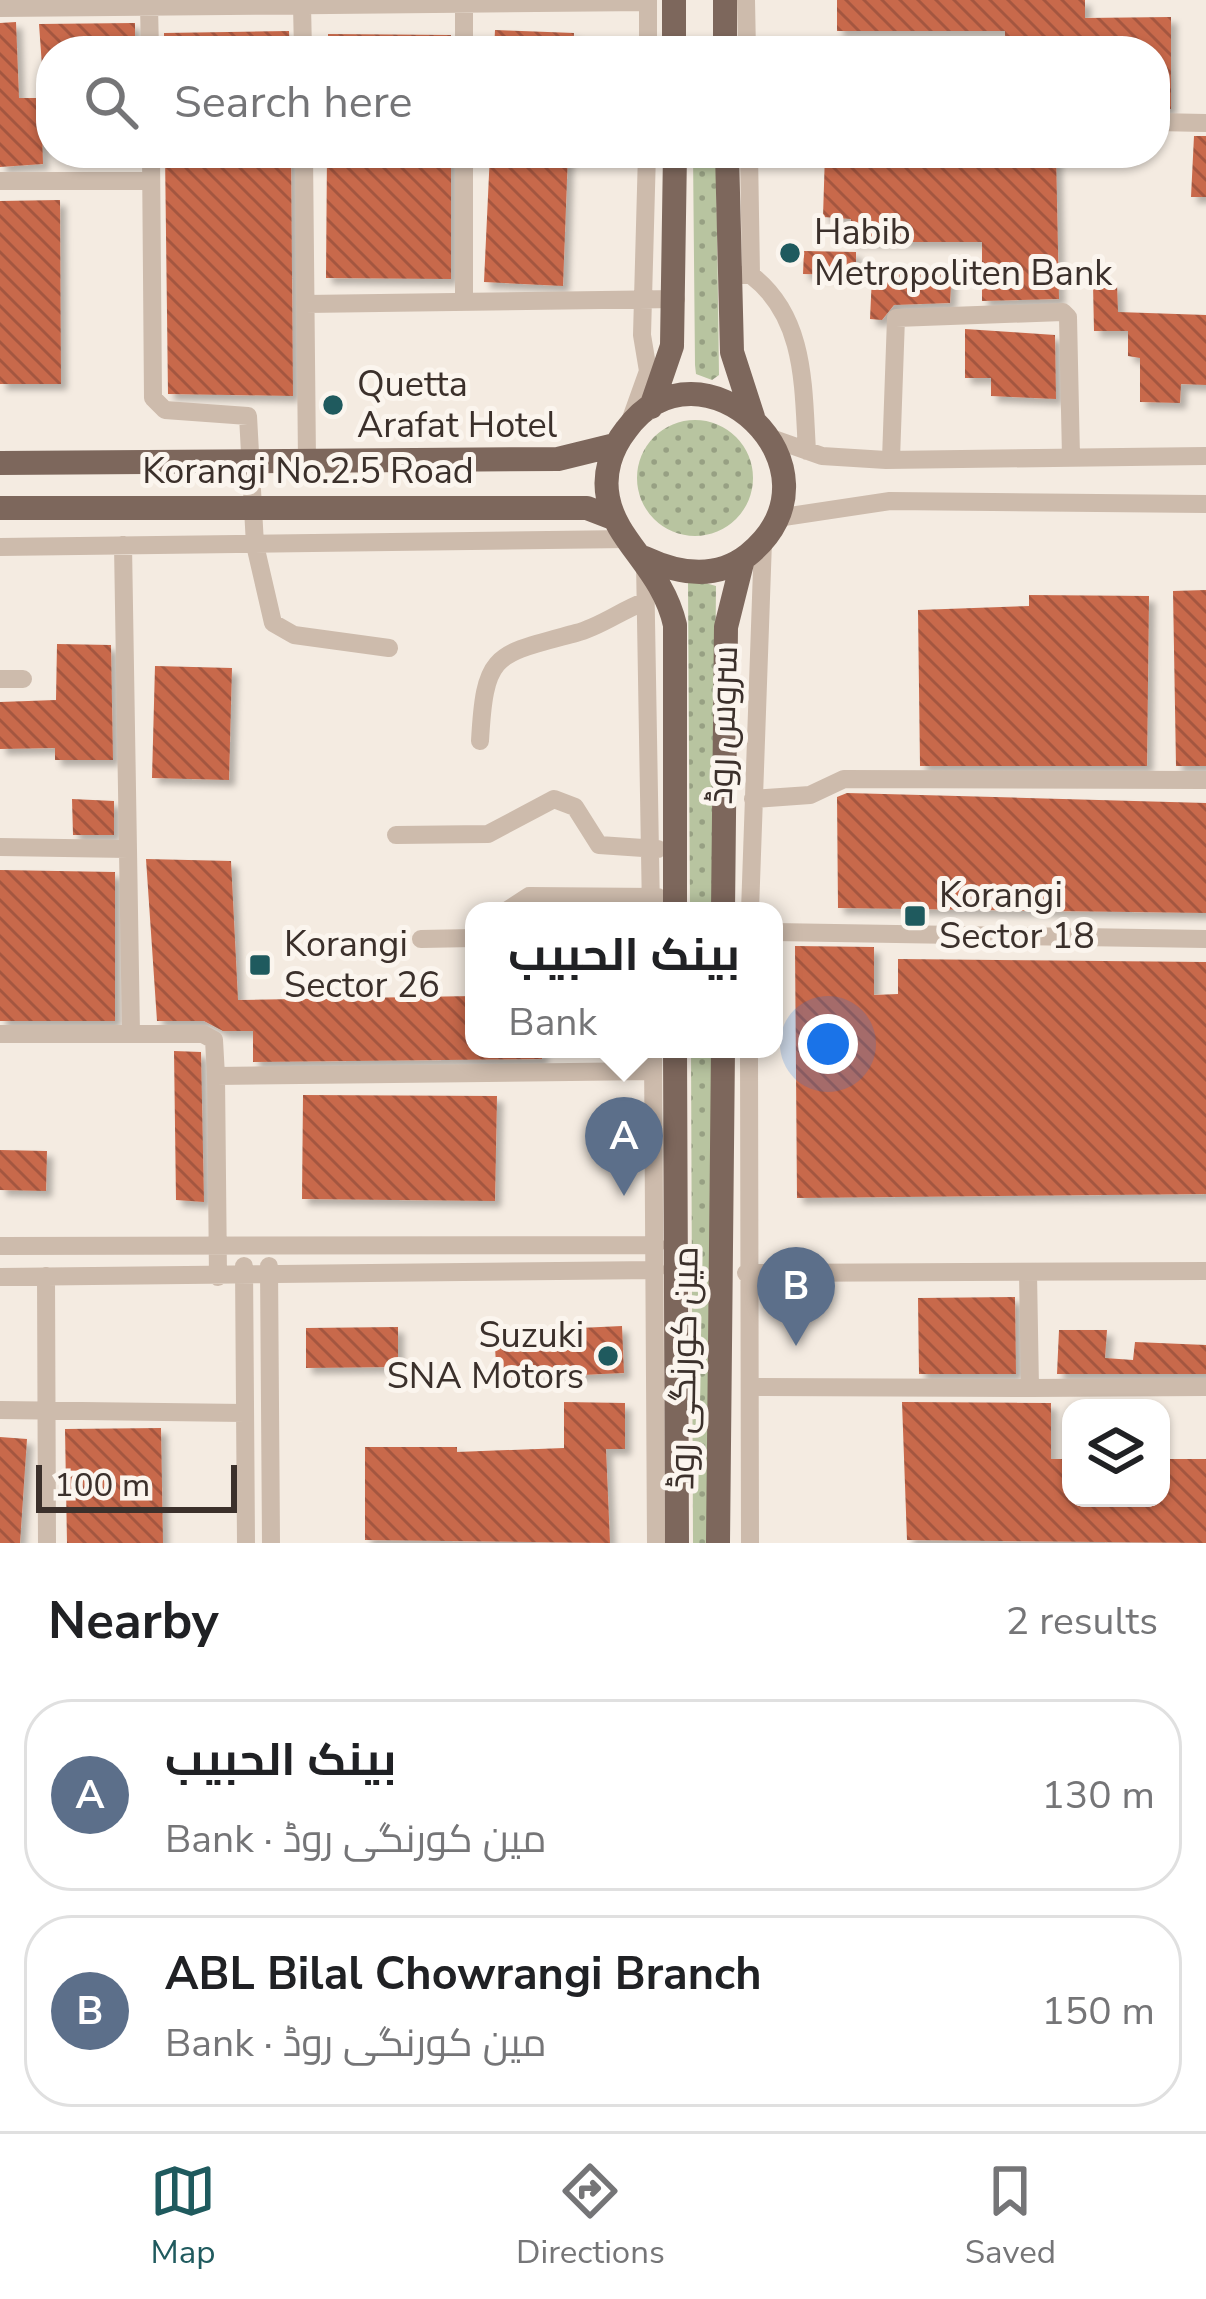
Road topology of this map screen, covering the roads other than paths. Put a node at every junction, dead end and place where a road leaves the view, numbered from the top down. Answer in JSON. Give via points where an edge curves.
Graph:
{"nodes":[{"id":1,"x":674,"y":0,"type":"edge"},
{"id":2,"x":725,"y":0,"type":"edge"},
{"id":3,"x":746,"y":0,"type":"edge"},
{"id":4,"x":648,"y":1,"type":"edge"},
{"id":5,"x":464,"y":3,"type":"junction"},
{"id":6,"x":302,"y":5,"type":"junction"},
{"id":7,"x":149,"y":6,"type":"junction"},
{"id":8,"x":0,"y":8,"type":"edge"},
{"id":9,"x":150,"y":36,"type":"edge"},
{"id":10,"x":303,"y":36,"type":"edge"},
{"id":11,"x":464,"y":36,"type":"edge"},
{"id":12,"x":648,"y":36,"type":"edge"},
{"id":13,"x":674,"y":36,"type":"edge"},
{"id":14,"x":725,"y":36,"type":"edge"},
{"id":15,"x":747,"y":36,"type":"edge"},
{"id":16,"x":1170,"y":122,"type":"edge"},
{"id":17,"x":1206,"y":123,"type":"edge"},
{"id":18,"x":151,"y":168,"type":"edge"},
{"id":19,"x":304,"y":168,"type":"edge"},
{"id":20,"x":464,"y":168,"type":"edge"},
{"id":21,"x":647,"y":168,"type":"edge"},
{"id":22,"x":675,"y":168,"type":"edge"},
{"id":23,"x":728,"y":168,"type":"edge"},
{"id":24,"x":748,"y":168,"type":"edge"},
{"id":25,"x":0,"y":181,"type":"edge"},
{"id":26,"x":151,"y":181,"type":"junction"},
{"id":27,"x":739,"y":275,"type":"junction"},
{"id":28,"x":676,"y":299,"type":"junction"},
{"id":29,"x":464,"y":302,"type":"junction"},
{"id":30,"x":645,"y":302,"type":"junction"},
{"id":31,"x":305,"y":304,"type":"junction"},
{"id":32,"x":651,"y":406,"type":"junction"},
{"id":33,"x":753,"y":417,"type":"junction"},
{"id":34,"x":622,"y":434,"type":"junction"},
{"id":35,"x":771,"y":438,"type":"junction"},
{"id":36,"x":807,"y":451,"type":"junction"},
{"id":37,"x":1206,"y":456,"type":"edge"},
{"id":38,"x":1071,"y":457,"type":"junction"},
{"id":39,"x":891,"y":459,"type":"junction"},
{"id":40,"x":251,"y":462,"type":"junction"},
{"id":41,"x":307,"y":462,"type":"junction"},
{"id":42,"x":0,"y":464,"type":"edge"},
{"id":43,"x":1206,"y":504,"type":"edge"},
{"id":44,"x":253,"y":506,"type":"junction"},
{"id":45,"x":0,"y":508,"type":"edge"},
{"id":46,"x":777,"y":518,"type":"junction"},
{"id":47,"x":629,"y":538,"type":"junction"},
{"id":48,"x":123,"y":545,"type":"junction"},
{"id":49,"x":255,"y":545,"type":"junction"},
{"id":50,"x":0,"y":547,"type":"edge"},
{"id":51,"x":753,"y":550,"type":"junction"},
{"id":52,"x":644,"y":602,"type":"junction"},
{"id":53,"x":389,"y":648,"type":"dead end"},
{"id":54,"x":0,"y":679,"type":"edge"},
{"id":55,"x":23,"y":679,"type":"dead end"},
{"id":56,"x":480,"y":740,"type":"dead end"},
{"id":57,"x":1206,"y":780,"type":"edge"},
{"id":58,"x":753,"y":799,"type":"junction"},
{"id":59,"x":396,"y":835,"type":"dead end"},
{"id":60,"x":0,"y":847,"type":"edge"},
{"id":61,"x":128,"y":849,"type":"junction"},
{"id":62,"x":662,"y":849,"type":"junction"},
{"id":63,"x":724,"y":857,"type":"junction"},
{"id":64,"x":751,"y":857,"type":"junction"},
{"id":65,"x":520,"y":902,"type":"edge"},
{"id":66,"x":630,"y":902,"type":"edge"},
{"id":67,"x":663,"y":902,"type":"edge"},
{"id":68,"x":723,"y":902,"type":"edge"},
{"id":69,"x":750,"y":902,"type":"edge"},
{"id":70,"x":783,"y":932,"type":"edge"},
{"id":71,"x":465,"y":938,"type":"edge"},
{"id":72,"x":421,"y":939,"type":"dead end"},
{"id":73,"x":1206,"y":939,"type":"edge"},
{"id":74,"x":0,"y":1034,"type":"edge"},
{"id":75,"x":131,"y":1034,"type":"junction"},
{"id":76,"x":653,"y":1058,"type":"edge"},
{"id":77,"x":675,"y":1058,"type":"edge"},
{"id":78,"x":723,"y":1058,"type":"edge"},
{"id":79,"x":748,"y":1058,"type":"edge"},
{"id":80,"x":653,"y":1071,"type":"junction"},
{"id":81,"x":216,"y":1076,"type":"junction"},
{"id":82,"x":656,"y":1245,"type":"junction"},
{"id":83,"x":0,"y":1246,"type":"edge"},
{"id":84,"x":217,"y":1249,"type":"junction"},
{"id":85,"x":244,"y":1249,"type":"junction"},
{"id":86,"x":269,"y":1250,"type":"junction"},
{"id":87,"x":656,"y":1270,"type":"junction"},
{"id":88,"x":1206,"y":1271,"type":"edge"},
{"id":89,"x":746,"y":1273,"type":"junction"},
{"id":90,"x":1028,"y":1273,"type":"junction"},
{"id":91,"x":46,"y":1276,"type":"junction"},
{"id":92,"x":0,"y":1277,"type":"edge"},
{"id":93,"x":218,"y":1277,"type":"junction"},
{"id":94,"x":244,"y":1277,"type":"junction"},
{"id":95,"x":270,"y":1277,"type":"junction"},
{"id":96,"x":750,"y":1387,"type":"junction"},
{"id":97,"x":1206,"y":1387,"type":"edge"},
{"id":98,"x":1030,"y":1388,"type":"junction"},
{"id":99,"x":0,"y":1410,"type":"edge"},
{"id":100,"x":46,"y":1410,"type":"junction"},
{"id":101,"x":245,"y":1413,"type":"junction"},
{"id":102,"x":47,"y":1543,"type":"edge"},
{"id":103,"x":246,"y":1543,"type":"edge"},
{"id":104,"x":271,"y":1543,"type":"edge"},
{"id":105,"x":656,"y":1543,"type":"edge"},
{"id":106,"x":677,"y":1543,"type":"edge"},
{"id":107,"x":718,"y":1543,"type":"edge"},
{"id":108,"x":750,"y":1543,"type":"edge"}],
"edges":[{"from":1,"to":13,"type":"main road"},
{"from":2,"to":14,"type":"main road"},
{"from":3,"to":15,"type":"street"},
{"from":4,"to":5,"type":"street"},
{"from":4,"to":12,"type":"street"},
{"from":5,"to":6,"type":"street"},
{"from":5,"to":11,"type":"street"},
{"from":6,"to":7,"type":"street"},
{"from":6,"to":10,"type":"street"},
{"from":7,"to":8,"type":"street"},
{"from":7,"to":9,"type":"street"},
{"from":16,"to":17,"type":"street"},
{"from":18,"to":26,"type":"street"},
{"from":19,"to":31,"type":"street"},
{"from":20,"to":29,"type":"street"},
{"from":21,"to":30,"type":"street"},
{"from":22,"to":28,"type":"main road"},
{"from":23,"to":27,"type":"main road"},
{"from":24,"to":27,"type":"street"},
{"from":25,"to":26,"type":"street"},
{"from":26,"to":40,"type":"street","via":[[153,398],[165,410],[248,416]]},
{"from":27,"to":33,"type":"main road","via":[[732,352]]},
{"from":27,"to":36,"type":"street","via":[[776,294],[791,322]]},
{"from":28,"to":30,"type":"street"},
{"from":28,"to":32,"type":"main road","via":[[664,382]]},
{"from":29,"to":30,"type":"street"},
{"from":29,"to":31,"type":"street"},
{"from":30,"to":34,"type":"street","via":[[647,371]]},
{"from":31,"to":41,"type":"street"},
{"from":32,"to":33,"type":"main road","via":[[704,395]]},
{"from":32,"to":34,"type":"main road"},
{"from":33,"to":35,"type":"main road"},
{"from":34,"to":41,"type":"main road","name":"Korangi No.2.5 Road","via":[[558,459]]},
{"from":34,"to":47,"type":"main road","via":[[607,494]]},
{"from":35,"to":36,"type":"street"},
{"from":35,"to":46,"type":"main road","via":[[782,477]]},
{"from":36,"to":39,"type":"street"},
{"from":37,"to":38,"type":"street"},
{"from":38,"to":39,"type":"street"},
{"from":38,"to":39,"type":"street","via":[[1063,312],[896,318]]},
{"from":40,"to":41,"type":"main road","name":"Korangi No.2.5 Road"},
{"from":40,"to":42,"type":"main road","name":"Korangi No.2.5 Road"},
{"from":40,"to":44,"type":"street"},
{"from":43,"to":46,"type":"street","via":[[890,501]]},
{"from":44,"to":45,"type":"main road","name":"Korangi No.2.5 Road"},
{"from":44,"to":47,"type":"main road","name":"Korangi No.2.5 Road","via":[[587,508]]},
{"from":44,"to":49,"type":"street"},
{"from":46,"to":51,"type":"main road"},
{"from":47,"to":49,"type":"street"},
{"from":47,"to":51,"type":"main road","via":[[694,573]]},
{"from":47,"to":52,"type":"street"},
{"from":47,"to":62,"type":"main road","via":[[668,592],[675,625]]},
{"from":48,"to":49,"type":"street"},
{"from":48,"to":50,"type":"street"},
{"from":48,"to":61,"type":"street"},
{"from":49,"to":53,"type":"street","via":[[280,630]]},
{"from":51,"to":58,"type":"street","name":"سروس روڈ"},
{"from":51,"to":63,"type":"main road","via":[[726,628]]},
{"from":52,"to":56,"type":"street","via":[[592,628],[502,655],[483,687]]},
{"from":52,"to":62,"type":"street"},
{"from":54,"to":55,"type":"street"},
{"from":57,"to":58,"type":"street","via":[[844,779],[798,798]]},
{"from":58,"to":64,"type":"street","name":"سروس روڈ"},
{"from":59,"to":62,"type":"street","via":[[488,834],[554,799],[575,807],[592,842]]},
{"from":60,"to":61,"type":"street"},
{"from":61,"to":75,"type":"street"},
{"from":62,"to":67,"type":"main road"},
{"from":63,"to":64,"type":"main road"},
{"from":63,"to":68,"type":"main road"},
{"from":64,"to":69,"type":"street","name":"سروس روڈ"},
{"from":65,"to":66,"type":"street"},
{"from":70,"to":73,"type":"street"},
{"from":71,"to":72,"type":"street"},
{"from":74,"to":75,"type":"street"},
{"from":75,"to":81,"type":"street","via":[[210,1036]]},
{"from":76,"to":80,"type":"street"},
{"from":77,"to":106,"type":"main road","name":"مین کورنگی روڈ"},
{"from":78,"to":107,"type":"main road","name":"مین کورنگی روڈ"},
{"from":79,"to":89,"type":"street"},
{"from":80,"to":81,"type":"street"},
{"from":80,"to":82,"type":"street"},
{"from":81,"to":84,"type":"street"},
{"from":82,"to":86,"type":"street"},
{"from":82,"to":87,"type":"street"},
{"from":83,"to":84,"type":"street"},
{"from":84,"to":85,"type":"street"},
{"from":84,"to":93,"type":"street"},
{"from":85,"to":86,"type":"street"},
{"from":85,"to":94,"type":"street"},
{"from":86,"to":95,"type":"street"},
{"from":87,"to":95,"type":"street"},
{"from":87,"to":105,"type":"street"},
{"from":88,"to":90,"type":"street"},
{"from":89,"to":90,"type":"street"},
{"from":89,"to":96,"type":"street"},
{"from":90,"to":98,"type":"street"},
{"from":91,"to":92,"type":"street"},
{"from":91,"to":93,"type":"street"},
{"from":91,"to":100,"type":"street"},
{"from":93,"to":94,"type":"street"},
{"from":94,"to":95,"type":"street"},
{"from":94,"to":101,"type":"street"},
{"from":95,"to":104,"type":"street"},
{"from":96,"to":98,"type":"street"},
{"from":96,"to":108,"type":"street"},
{"from":97,"to":98,"type":"street"},
{"from":99,"to":100,"type":"street"},
{"from":100,"to":101,"type":"street"},
{"from":100,"to":102,"type":"street"},
{"from":101,"to":103,"type":"street"}]}
